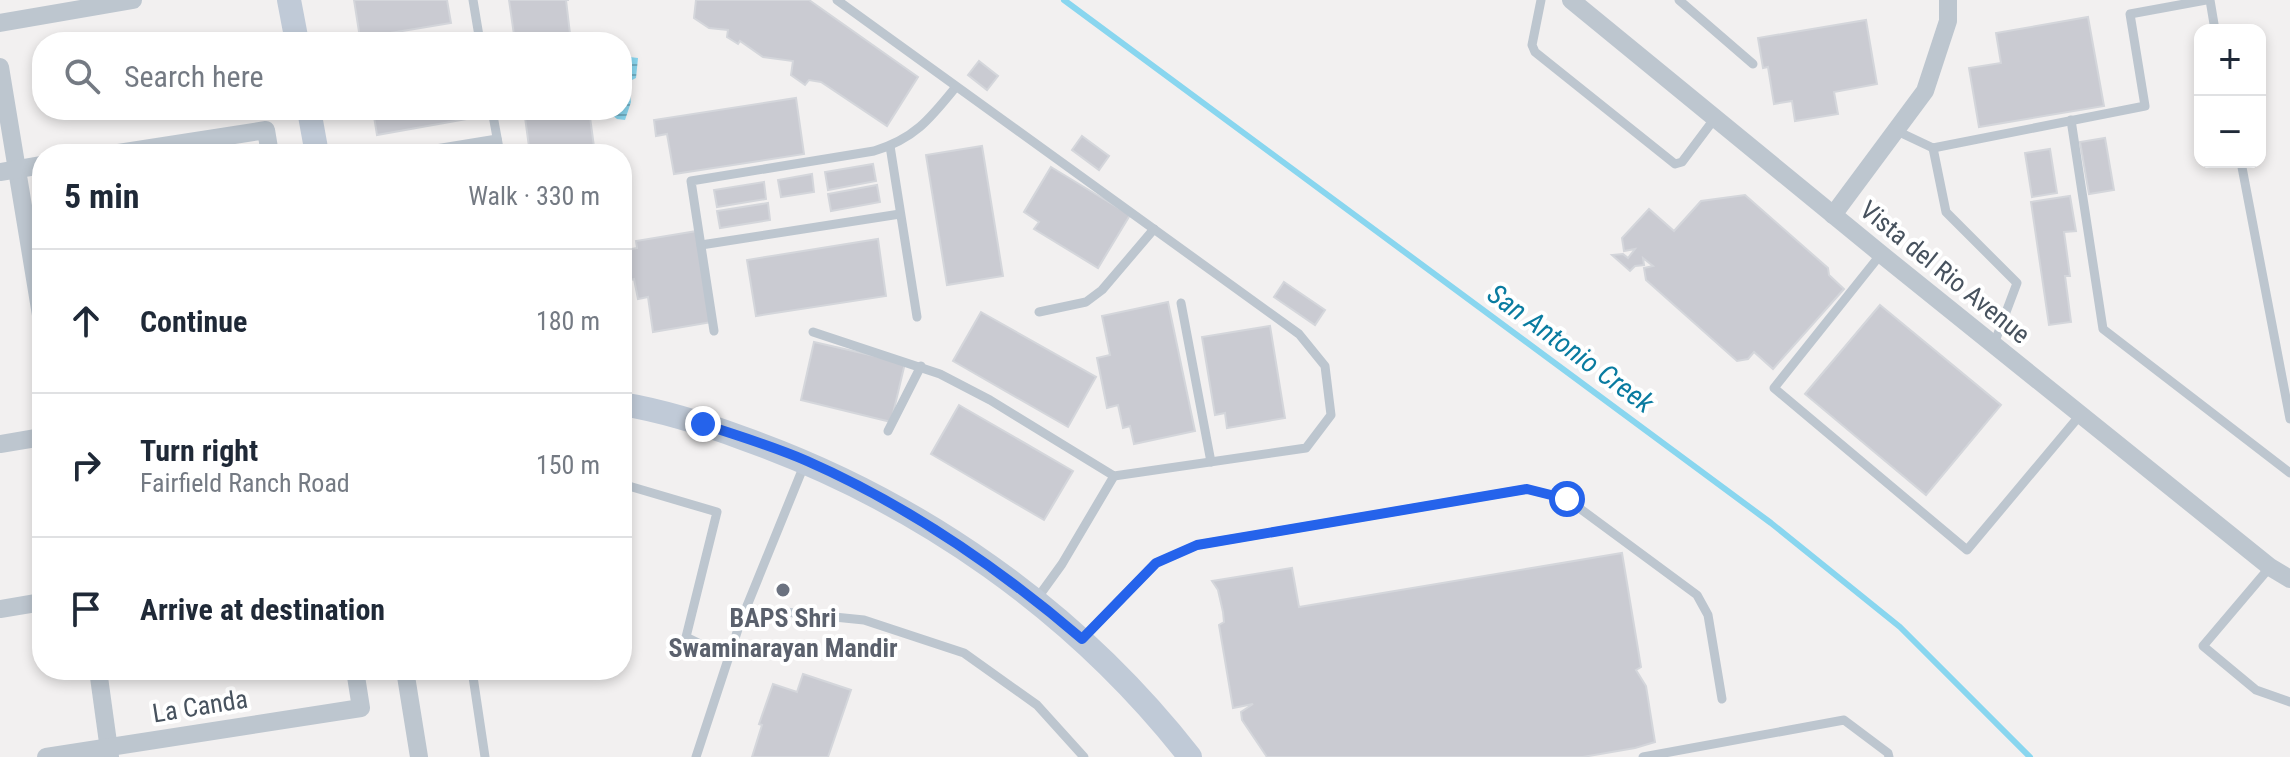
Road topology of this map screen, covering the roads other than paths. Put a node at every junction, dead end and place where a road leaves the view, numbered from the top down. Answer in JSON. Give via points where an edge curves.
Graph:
{"nodes":[{"id":1,"x":133,"y":0,"type":"edge"},
{"id":2,"x":289,"y":0,"type":"edge"},
{"id":3,"x":473,"y":0,"type":"edge"},
{"id":4,"x":837,"y":0,"type":"edge"},
{"id":5,"x":1541,"y":0,"type":"edge"},
{"id":6,"x":1571,"y":0,"type":"edge"},
{"id":7,"x":1679,"y":0,"type":"edge"},
{"id":8,"x":1948,"y":0,"type":"edge"},
{"id":9,"x":2208,"y":0,"type":"edge"},
{"id":10,"x":0,"y":23,"type":"edge"},
{"id":11,"x":2214,"y":24,"type":"edge"},
{"id":12,"x":295,"y":32,"type":"edge"},
{"id":13,"x":478,"y":32,"type":"edge"},
{"id":14,"x":1753,"y":64,"type":"dead end"},
{"id":15,"x":0,"y":67,"type":"edge"},
{"id":16,"x":955,"y":88,"type":"junction"},
{"id":17,"x":1715,"y":118,"type":"junction"},
{"id":18,"x":311,"y":120,"type":"edge"},
{"id":19,"x":494,"y":120,"type":"edge"},
{"id":20,"x":2071,"y":120,"type":"junction"},
{"id":21,"x":1897,"y":131,"type":"junction"},
{"id":22,"x":497,"y":139,"type":"junction"},
{"id":23,"x":176,"y":144,"type":"edge"},
{"id":24,"x":268,"y":144,"type":"edge"},
{"id":25,"x":315,"y":144,"type":"edge"},
{"id":26,"x":466,"y":144,"type":"edge"},
{"id":27,"x":498,"y":144,"type":"edge"},
{"id":28,"x":890,"y":146,"type":"junction"},
{"id":29,"x":1933,"y":148,"type":"junction"},
{"id":30,"x":32,"y":167,"type":"edge"},
{"id":31,"x":2242,"y":168,"type":"edge"},
{"id":32,"x":9,"y":170,"type":"edge"},
{"id":33,"x":900,"y":214,"type":"junction"},
{"id":34,"x":1833,"y":215,"type":"junction"},
{"id":35,"x":1154,"y":229,"type":"junction"},
{"id":36,"x":701,"y":245,"type":"junction"},
{"id":37,"x":1881,"y":254,"type":"junction"},
{"id":38,"x":32,"y":271,"type":"edge"},
{"id":39,"x":1181,"y":303,"type":"dead end"},
{"id":40,"x":1039,"y":312,"type":"dead end"},
{"id":41,"x":917,"y":317,"type":"dead end"},
{"id":42,"x":714,"y":331,"type":"dead end"},
{"id":43,"x":813,"y":332,"type":"dead end"},
{"id":44,"x":1994,"y":344,"type":"junction"},
{"id":45,"x":921,"y":366,"type":"junction"},
{"id":46,"x":632,"y":406,"type":"edge"},
{"id":47,"x":2081,"y":414,"type":"junction"},
{"id":48,"x":2290,"y":419,"type":"edge"},
{"id":49,"x":888,"y":431,"type":"dead end"},
{"id":50,"x":32,"y":439,"type":"edge"},
{"id":51,"x":0,"y":444,"type":"edge"},
{"id":52,"x":806,"y":461,"type":"junction"},
{"id":53,"x":1211,"y":462,"type":"junction"},
{"id":54,"x":2290,"y":473,"type":"edge"},
{"id":55,"x":1114,"y":476,"type":"junction"},
{"id":56,"x":632,"y":487,"type":"edge"},
{"id":57,"x":2270,"y":567,"type":"junction"},
{"id":58,"x":2290,"y":579,"type":"edge"},
{"id":59,"x":1036,"y":600,"type":"junction"},
{"id":60,"x":32,"y":604,"type":"edge"},
{"id":61,"x":0,"y":609,"type":"edge"},
{"id":62,"x":740,"y":623,"type":"junction"},
{"id":63,"x":1082,"y":639,"type":"junction"},
{"id":64,"x":729,"y":658,"type":"junction"},
{"id":65,"x":99,"y":680,"type":"edge"},
{"id":66,"x":357,"y":680,"type":"edge"},
{"id":67,"x":407,"y":680,"type":"edge"},
{"id":68,"x":473,"y":680,"type":"edge"},
{"id":69,"x":1722,"y":699,"type":"dead end"},
{"id":70,"x":2290,"y":702,"type":"edge"},
{"id":71,"x":109,"y":752,"type":"edge"},
{"id":72,"x":46,"y":757,"type":"edge"},
{"id":73,"x":419,"y":757,"type":"edge"},
{"id":74,"x":485,"y":757,"type":"edge"},
{"id":75,"x":696,"y":757,"type":"edge"},
{"id":76,"x":1084,"y":757,"type":"edge"},
{"id":77,"x":1190,"y":757,"type":"edge"},
{"id":78,"x":1643,"y":757,"type":"edge"},
{"id":79,"x":1889,"y":757,"type":"edge"}],
"edges":[{"from":1,"to":10,"type":"street"},
{"from":2,"to":12,"type":"street"},
{"from":3,"to":13,"type":"lane"},
{"from":4,"to":16,"type":"lane"},
{"from":5,"to":17,"type":"lane","via":[[1535,52],[1675,164]]},
{"from":6,"to":17,"type":"street","name":"Vista del Rio Avenue"},
{"from":7,"to":14,"type":"lane"},
{"from":8,"to":21,"type":"street","via":[[1948,21],[1925,91]]},
{"from":9,"to":11,"type":"lane"},
{"from":9,"to":20,"type":"lane","via":[[2130,14],[2145,106]]},
{"from":15,"to":32,"type":"street"},
{"from":16,"to":28,"type":"lane","via":[[918,130]]},
{"from":16,"to":35,"type":"lane"},
{"from":17,"to":34,"type":"street","name":"Vista del Rio Avenue"},
{"from":18,"to":25,"type":"street"},
{"from":19,"to":22,"type":"lane"},
{"from":20,"to":29,"type":"lane"},
{"from":20,"to":54,"type":"lane","via":[[2103,329]]},
{"from":21,"to":29,"type":"lane"},
{"from":21,"to":34,"type":"street"},
{"from":22,"to":26,"type":"lane"},
{"from":22,"to":27,"type":"lane"},
{"from":23,"to":24,"type":"street","via":[[266,130]]},
{"from":28,"to":33,"type":"lane"},
{"from":28,"to":36,"type":"lane","via":[[691,181]]},
{"from":29,"to":44,"type":"lane","via":[[1946,212],[2017,283]]},
{"from":30,"to":32,"type":"street"},
{"from":31,"to":48,"type":"lane"},
{"from":32,"to":38,"type":"street"},
{"from":33,"to":36,"type":"lane"},
{"from":33,"to":41,"type":"lane"},
{"from":34,"to":37,"type":"street","name":"Vista del Rio Avenue"},
{"from":35,"to":40,"type":"lane","via":[[1086,302]]},
{"from":35,"to":53,"type":"lane","via":[[1299,334],[1325,366],[1331,415],[1306,448]]},
{"from":36,"to":42,"type":"lane"},
{"from":37,"to":44,"type":"street","name":"Vista del Rio Avenue"},
{"from":37,"to":47,"type":"lane","via":[[1774,388],[1967,550]]},
{"from":39,"to":53,"type":"lane"},
{"from":43,"to":45,"type":"lane"},
{"from":44,"to":47,"type":"street","name":"Vista del Rio Avenue"},
{"from":45,"to":49,"type":"lane"},
{"from":45,"to":55,"type":"lane","via":[[990,400]]},
{"from":46,"to":52,"type":"street","via":[[703,424]]},
{"from":47,"to":57,"type":"street","name":"Vista del Rio Avenue"},
{"from":50,"to":51,"type":"street"},
{"from":52,"to":59,"type":"street","via":[[892,504]]},
{"from":52,"to":62,"type":"lane"},
{"from":53,"to":55,"type":"lane"},
{"from":55,"to":59,"type":"lane"},
{"from":56,"to":64,"type":"lane","via":[[717,512],[686,637]]},
{"from":57,"to":58,"type":"street","name":"Vista del Rio Avenue"},
{"from":57,"to":70,"type":"lane","via":[[2203,646],[2256,690]]},
{"from":59,"to":63,"type":"street"},
{"from":60,"to":61,"type":"street"},
{"from":62,"to":64,"type":"lane"},
{"from":62,"to":76,"type":"lane","via":[[785,612],[864,620],[964,653],[1037,705]]},
{"from":63,"to":69,"type":"lane","via":[[1156,563],[1197,545],[1527,489],[1567,499],[1697,595],[1708,615]]},
{"from":63,"to":77,"type":"street"},
{"from":64,"to":75,"type":"lane"},
{"from":65,"to":71,"type":"street"},
{"from":66,"to":71,"type":"street","name":"La Canda","via":[[361,708]]},
{"from":67,"to":73,"type":"street"},
{"from":68,"to":74,"type":"lane"},
{"from":71,"to":72,"type":"street","name":"La Canda"},
{"from":78,"to":79,"type":"lane","via":[[1844,720]]}]}
